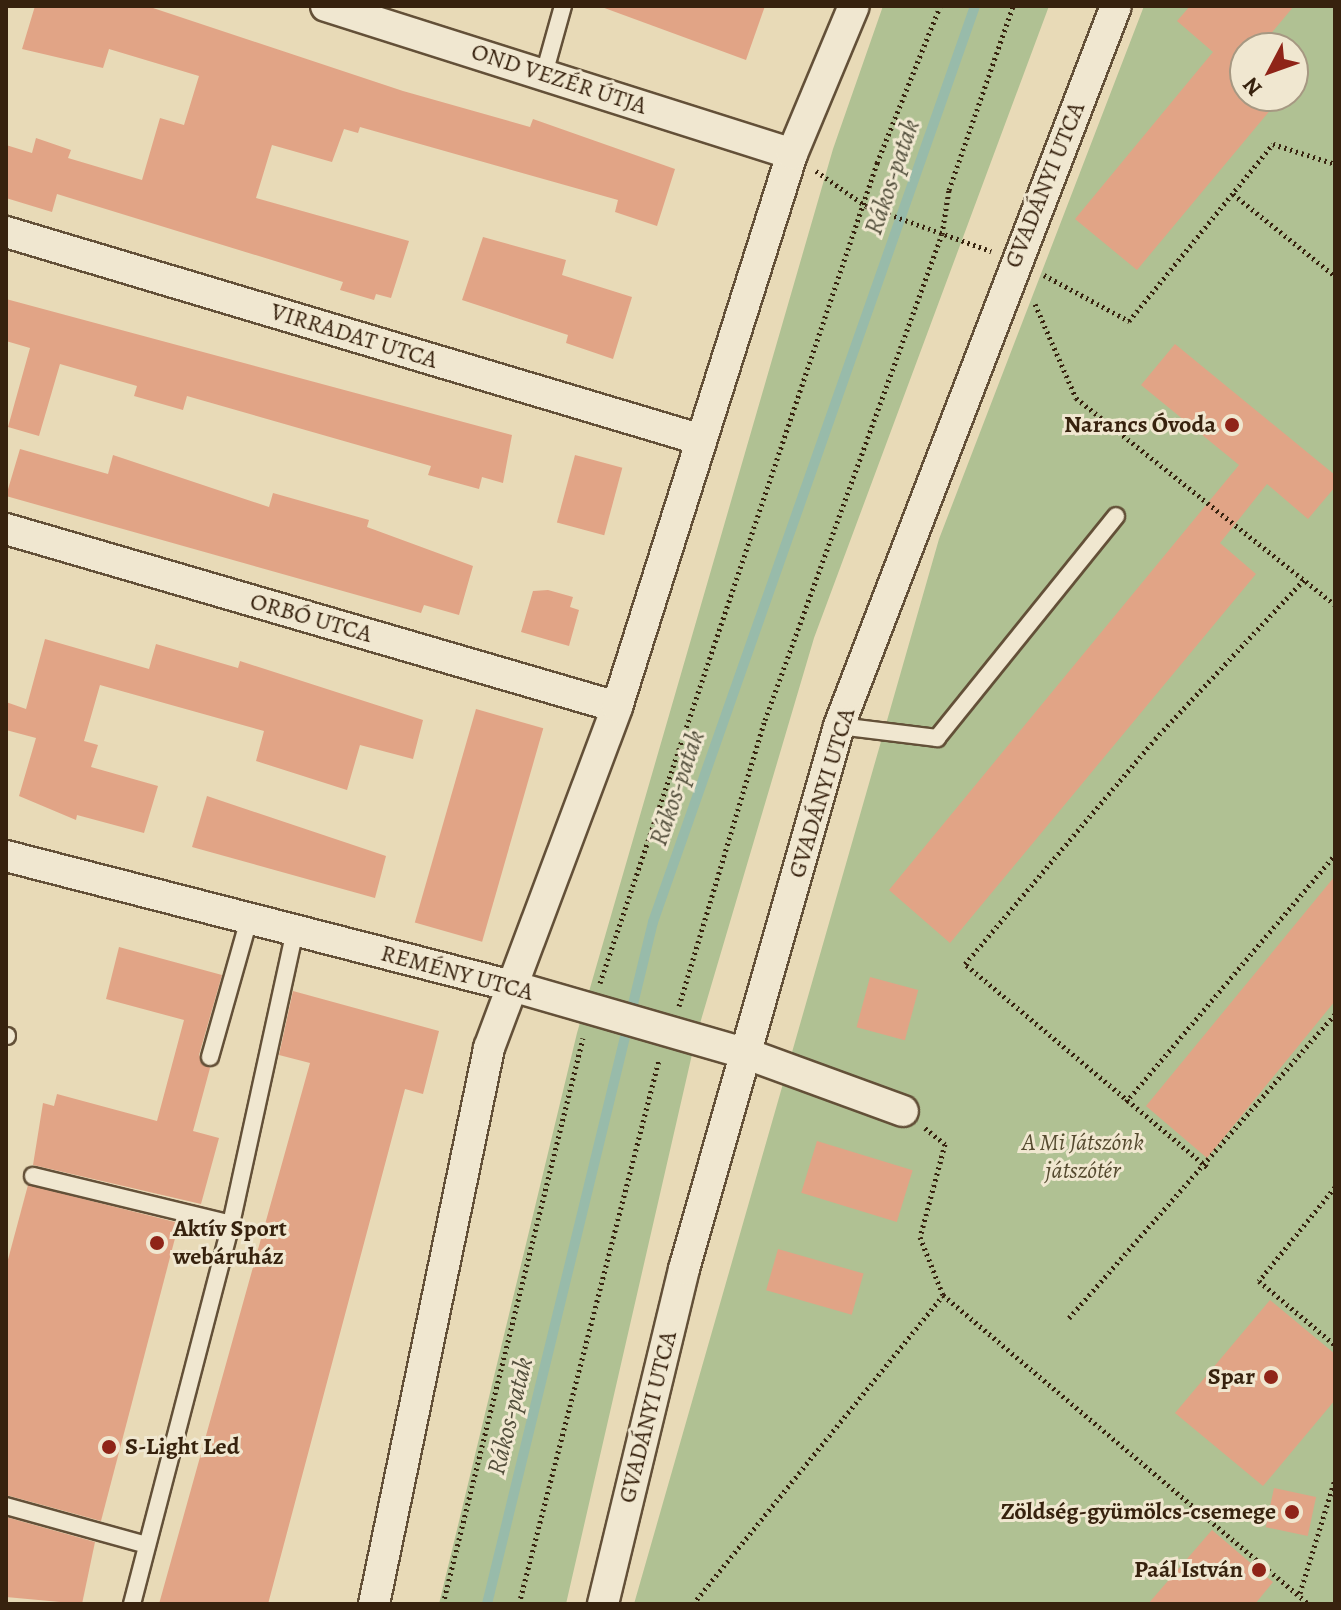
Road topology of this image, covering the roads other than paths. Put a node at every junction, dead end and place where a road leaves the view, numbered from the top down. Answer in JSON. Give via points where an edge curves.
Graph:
{"nodes":[{"id":1,"x":326,"y":6,"type":"edge"},
{"id":2,"x":563,"y":6,"type":"edge"},
{"id":3,"x":854,"y":6,"type":"edge"},
{"id":4,"x":1116,"y":6,"type":"edge"},
{"id":5,"x":544,"y":74,"type":"junction"},
{"id":6,"x":792,"y":154,"type":"junction"},
{"id":7,"x":6,"y":232,"type":"edge"},
{"id":8,"x":702,"y":440,"type":"junction"},
{"id":9,"x":1116,"y":516,"type":"dead end"},
{"id":10,"x":6,"y":529,"type":"edge"},
{"id":11,"x":617,"y":707,"type":"junction"},
{"id":12,"x":839,"y":726,"type":"junction"},
{"id":13,"x":6,"y":856,"type":"edge"},
{"id":14,"x":249,"y":919,"type":"junction"},
{"id":15,"x":295,"y":931,"type":"junction"},
{"id":16,"x":512,"y":986,"type":"junction"},
{"id":17,"x":747,"y":1054,"type":"junction"},
{"id":18,"x":210,"y":1057,"type":"dead end"},
{"id":19,"x":903,"y":1111,"type":"road end"},
{"id":20,"x":33,"y":1176,"type":"dead end"},
{"id":21,"x":231,"y":1224,"type":"junction"},
{"id":22,"x":6,"y":1506,"type":"edge"},
{"id":23,"x":147,"y":1545,"type":"junction"},
{"id":24,"x":132,"y":1604,"type":"edge"},
{"id":25,"x":374,"y":1604,"type":"edge"},
{"id":26,"x":603,"y":1604,"type":"edge"}],
"edges":[{"from":1,"to":5,"type":"street","name":"OND VEZÉR ÚTJA"},
{"from":2,"to":5,"type":"lane"},
{"from":3,"to":6,"type":"street"},
{"from":4,"to":12,"type":"street","name":"GVADÁNYI UTCA"},
{"from":5,"to":6,"type":"street","name":"OND VEZÉR ÚTJA"},
{"from":6,"to":8,"type":"street"},
{"from":7,"to":8,"type":"street","name":"VIRRADAT UTCA"},
{"from":8,"to":11,"type":"street"},
{"from":9,"to":12,"type":"lane","via":[[937,738]]},
{"from":10,"to":11,"type":"street","name":"ORBÓ UTCA"},
{"from":11,"to":16,"type":"street"},
{"from":12,"to":17,"type":"street","name":"GVADÁNYI UTCA"},
{"from":13,"to":14,"type":"street","name":"REMÉNY UTCA"},
{"from":14,"to":15,"type":"street","name":"REMÉNY UTCA"},
{"from":14,"to":18,"type":"lane"},
{"from":15,"to":16,"type":"street","name":"REMÉNY UTCA"},
{"from":15,"to":21,"type":"lane"},
{"from":16,"to":17,"type":"street","name":"REMÉNY UTCA"},
{"from":16,"to":25,"type":"street","via":[[489,1048]]},
{"from":17,"to":19,"type":"street","name":"REMÉNY UTCA"},
{"from":17,"to":26,"type":"street","name":"GVADÁNYI UTCA","via":[[684,1269]]},
{"from":20,"to":21,"type":"lane"},
{"from":21,"to":23,"type":"lane"},
{"from":22,"to":23,"type":"lane"},
{"from":23,"to":24,"type":"lane"}]}
